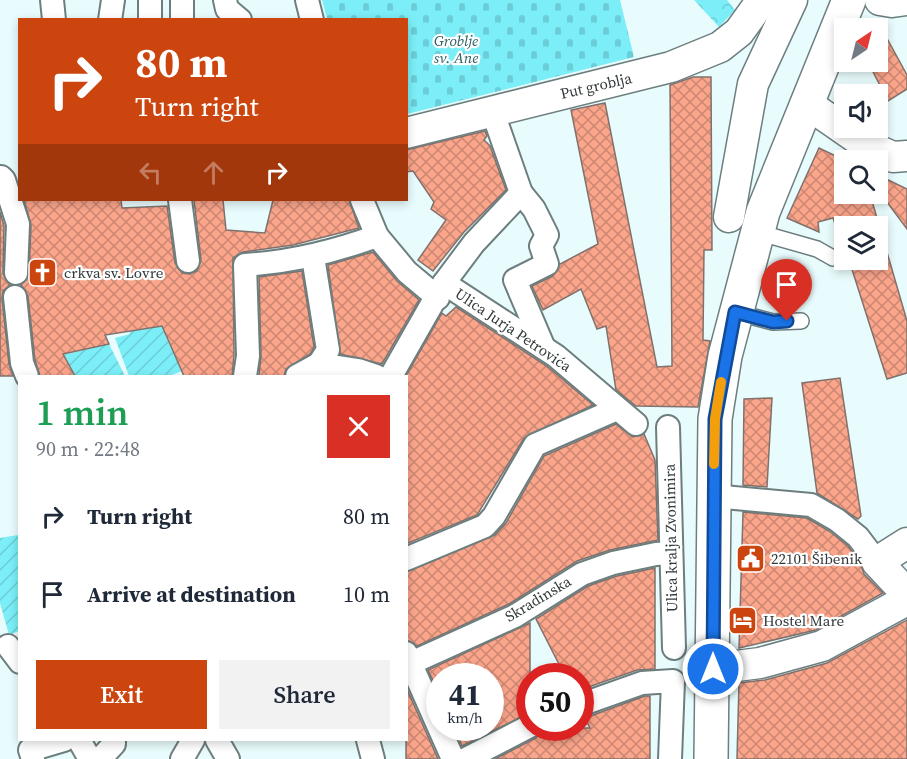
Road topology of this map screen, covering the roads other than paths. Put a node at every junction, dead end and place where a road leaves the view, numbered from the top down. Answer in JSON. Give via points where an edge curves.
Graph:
{"nodes":[{"id":1,"x":52,"y":0,"type":"edge"},
{"id":2,"x":113,"y":0,"type":"edge"},
{"id":3,"x":150,"y":0,"type":"edge"},
{"id":4,"x":182,"y":0,"type":"edge"},
{"id":5,"x":225,"y":0,"type":"edge"},
{"id":6,"x":307,"y":0,"type":"edge"},
{"id":7,"x":762,"y":0,"type":"edge"},
{"id":8,"x":792,"y":0,"type":"edge"},
{"id":9,"x":849,"y":0,"type":"edge"},
{"id":10,"x":880,"y":0,"type":"edge"},
{"id":11,"x":906,"y":0,"type":"edge"},
{"id":12,"x":54,"y":18,"type":"edge"},
{"id":13,"x":111,"y":18,"type":"edge"},
{"id":14,"x":150,"y":18,"type":"edge"},
{"id":15,"x":182,"y":18,"type":"edge"},
{"id":16,"x":238,"y":18,"type":"edge"},
{"id":17,"x":312,"y":18,"type":"edge"},
{"id":18,"x":806,"y":103,"type":"junction"},
{"id":19,"x":492,"y":110,"type":"junction"},
{"id":20,"x":408,"y":132,"type":"edge"},
{"id":21,"x":907,"y":156,"type":"edge"},
{"id":22,"x":1,"y":177,"type":"edge"},
{"id":23,"x":521,"y":194,"type":"junction"},
{"id":24,"x":180,"y":201,"type":"edge"},
{"id":25,"x":362,"y":201,"type":"edge"},
{"id":26,"x":743,"y":225,"type":"junction"},
{"id":27,"x":377,"y":236,"type":"junction"},
{"id":28,"x":313,"y":256,"type":"junction"},
{"id":29,"x":833,"y":258,"type":"dead end"},
{"id":30,"x":188,"y":261,"type":"dead end"},
{"id":31,"x":16,"y":273,"type":"dead end"},
{"id":32,"x":441,"y":291,"type":"junction"},
{"id":33,"x":15,"y":297,"type":"dead end"},
{"id":34,"x":735,"y":312,"type":"junction"},
{"id":35,"x":801,"y":321,"type":"dead end"},
{"id":36,"x":544,"y":348,"type":"junction"},
{"id":37,"x":319,"y":364,"type":"junction"},
{"id":38,"x":27,"y":375,"type":"edge"},
{"id":39,"x":244,"y":375,"type":"edge"},
{"id":40,"x":300,"y":375,"type":"edge"},
{"id":41,"x":373,"y":375,"type":"edge"},
{"id":42,"x":392,"y":375,"type":"edge"},
{"id":43,"x":617,"y":409,"type":"junction"},
{"id":44,"x":656,"y":430,"type":"joint"},
{"id":45,"x":713,"y":496,"type":"junction"},
{"id":46,"x":907,"y":543,"type":"edge"},
{"id":47,"x":671,"y":553,"type":"junction"},
{"id":48,"x":408,"y":558,"type":"edge"},
{"id":49,"x":878,"y":562,"type":"junction"},
{"id":50,"x":907,"y":594,"type":"edge"},
{"id":51,"x":907,"y":600,"type":"edge"},
{"id":52,"x":674,"y":648,"type":"dead end"},
{"id":53,"x":409,"y":658,"type":"edge"},
{"id":54,"x":713,"y":669,"type":"junction"},
{"id":55,"x":594,"y":700,"type":"edge"},
{"id":56,"x":516,"y":733,"type":"edge"},
{"id":57,"x":61,"y":741,"type":"edge"},
{"id":58,"x":79,"y":741,"type":"edge"},
{"id":59,"x":114,"y":741,"type":"edge"},
{"id":60,"x":192,"y":741,"type":"edge"},
{"id":61,"x":218,"y":741,"type":"edge"},
{"id":62,"x":368,"y":741,"type":"edge"},
{"id":63,"x":33,"y":759,"type":"edge"},
{"id":64,"x":90,"y":759,"type":"edge"},
{"id":65,"x":100,"y":759,"type":"edge"},
{"id":66,"x":182,"y":759,"type":"edge"},
{"id":67,"x":228,"y":759,"type":"edge"},
{"id":68,"x":373,"y":759,"type":"edge"},
{"id":69,"x":453,"y":759,"type":"edge"},
{"id":70,"x":466,"y":759,"type":"edge"},
{"id":71,"x":670,"y":759,"type":"edge"},
{"id":72,"x":711,"y":759,"type":"edge"}],
"edges":[{"from":1,"to":12,"type":"street"},
{"from":2,"to":13,"type":"street"},
{"from":3,"to":14,"type":"street"},
{"from":4,"to":15,"type":"street"},
{"from":5,"to":16,"type":"street","via":[[227,9]]},
{"from":6,"to":17,"type":"street"},
{"from":7,"to":19,"type":"street","name":"Put groblja","via":[[739,32],[720,47],[671,67]]},
{"from":8,"to":26,"type":"street","via":[[753,84]]},
{"from":9,"to":18,"type":"main road"},
{"from":10,"to":11,"type":"street"},
{"from":18,"to":21,"type":"street","via":[[868,146],[892,157]]},
{"from":18,"to":26,"type":"main road"},
{"from":19,"to":20,"type":"street","name":"Put groblja"},
{"from":19,"to":23,"type":"street"},
{"from":22,"to":31,"type":"street","via":[[18,224]]},
{"from":23,"to":32,"type":"street","via":[[474,243]]},
{"from":23,"to":36,"type":"street","via":[[547,235],[541,246],[547,264],[515,280]]},
{"from":24,"to":30,"type":"street"},
{"from":25,"to":27,"type":"street","name":"Ulica Jurja Petrovića"},
{"from":26,"to":29,"type":"lane"},
{"from":26,"to":34,"type":"main road"},
{"from":27,"to":28,"type":"street"},
{"from":27,"to":32,"type":"street","name":"Ulica Jurja Petrovića","via":[[407,272]]},
{"from":28,"to":37,"type":"street","via":[[328,350]]},
{"from":28,"to":39,"type":"street","via":[[245,265],[248,356]]},
{"from":32,"to":36,"type":"street","name":"Ulica Jurja Petrovića"},
{"from":32,"to":42,"type":"street"},
{"from":33,"to":38,"type":"street"},
{"from":34,"to":35,"type":"lane","via":[[773,322]]},
{"from":34,"to":45,"type":"main road","via":[[715,419]]},
{"from":36,"to":43,"type":"street","name":"Ulica Jurja Petrovića"},
{"from":37,"to":40,"type":"street"},
{"from":37,"to":41,"type":"street"},
{"from":43,"to":44,"type":"street","name":"Ulica Jurja Petrovića"},
{"from":43,"to":48,"type":"street","via":[[535,445],[485,526]]},
{"from":44,"to":47,"type":"street","name":"Ulica kralja Zvonimira"},
{"from":45,"to":49,"type":"street","via":[[811,505],[858,537]]},
{"from":45,"to":54,"type":"main road"},
{"from":46,"to":49,"type":"street"},
{"from":47,"to":52,"type":"street","name":"Ulica kralja Zvonimira"},
{"from":47,"to":53,"type":"street","name":"Skradinska","via":[[613,563],[582,574],[515,616]]},
{"from":49,"to":50,"type":"street"},
{"from":51,"to":54,"type":"street","via":[[822,645],[760,663]]},
{"from":53,"to":69,"type":"street"},
{"from":54,"to":72,"type":"main road"},
{"from":55,"to":71,"type":"street","via":[[642,683],[673,681]]},
{"from":56,"to":70,"type":"street"},
{"from":57,"to":63,"type":"street","via":[[30,750]]},
{"from":58,"to":64,"type":"street"},
{"from":59,"to":65,"type":"street"},
{"from":60,"to":66,"type":"street"},
{"from":61,"to":67,"type":"street"},
{"from":62,"to":68,"type":"street"}]}
